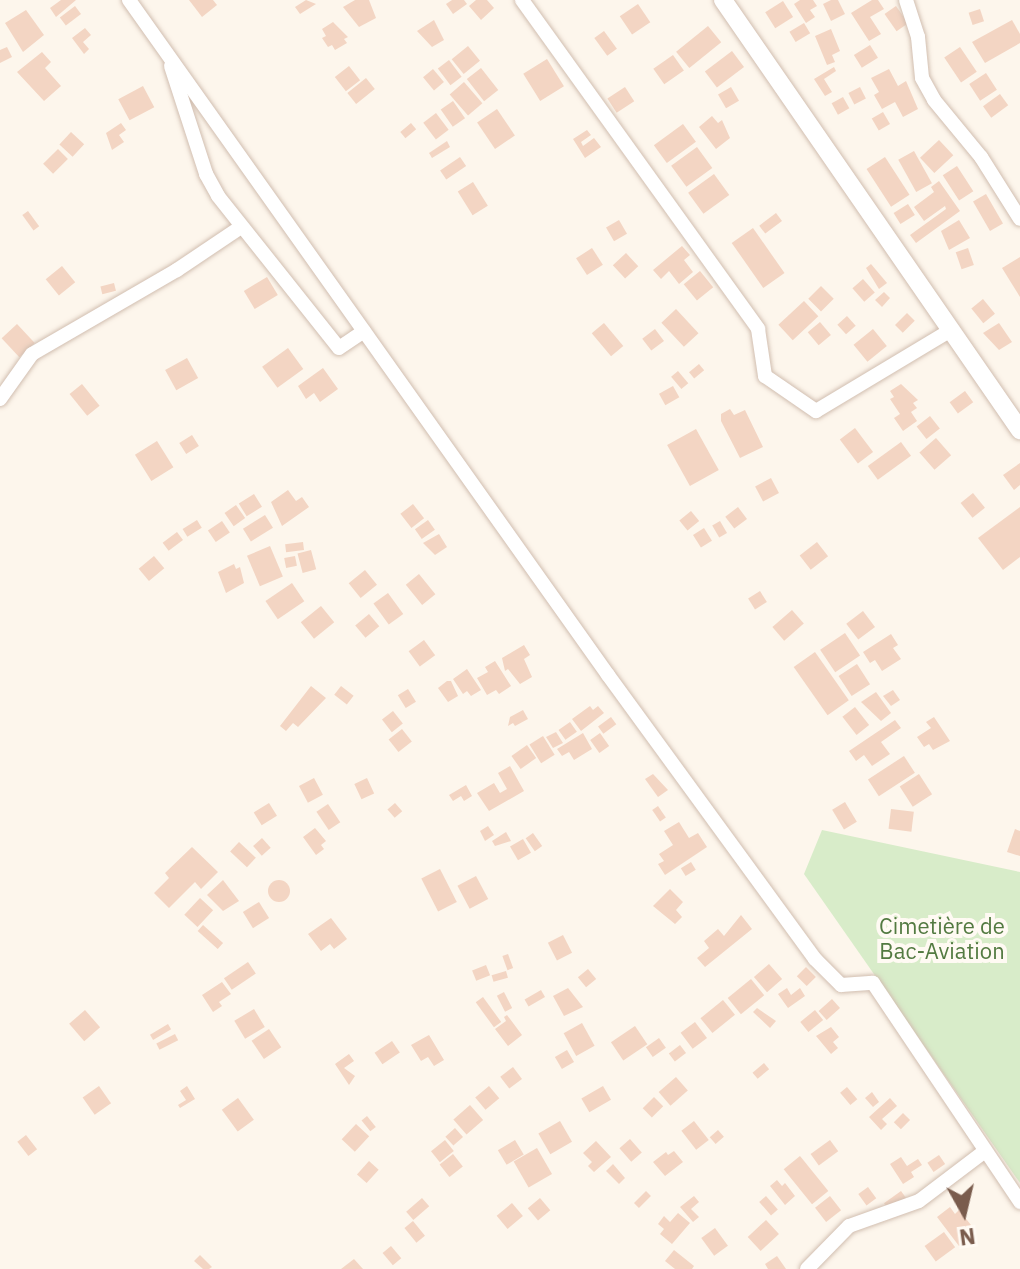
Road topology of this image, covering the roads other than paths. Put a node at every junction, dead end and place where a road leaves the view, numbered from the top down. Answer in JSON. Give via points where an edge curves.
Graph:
{"nodes":[{"id":1,"x":129,"y":0,"type":"edge"},
{"id":2,"x":522,"y":0,"type":"edge"},
{"id":3,"x":723,"y":0,"type":"edge"},
{"id":4,"x":906,"y":0,"type":"edge"},
{"id":5,"x":166,"y":53,"type":"junction"},
{"id":6,"x":1020,"y":219,"type":"edge"},
{"id":7,"x":241,"y":227,"type":"junction"},
{"id":8,"x":951,"y":330,"type":"junction"},
{"id":9,"x":364,"y":331,"type":"junction"},
{"id":10,"x":0,"y":399,"type":"edge"},
{"id":11,"x":1020,"y":430,"type":"edge"},
{"id":12,"x":985,"y":1151,"type":"junction"},
{"id":13,"x":1020,"y":1202,"type":"edge"},
{"id":14,"x":807,"y":1269,"type":"edge"}],
"edges":[{"from":1,"to":5,"type":"street"},
{"from":2,"to":8,"type":"street","via":[[758,329],[765,376],[816,411]]},
{"from":3,"to":8,"type":"street"},
{"from":4,"to":6,"type":"street","via":[[918,37],[922,78]]},
{"from":5,"to":7,"type":"street","via":[[206,174]]},
{"from":5,"to":9,"type":"street"},
{"from":7,"to":9,"type":"street","via":[[339,348]]},
{"from":7,"to":10,"type":"street","via":[[32,354]]},
{"from":8,"to":11,"type":"street"},
{"from":9,"to":12,"type":"street","via":[[815,959],[841,985],[873,983]]},
{"from":12,"to":13,"type":"street"},
{"from":12,"to":14,"type":"street","via":[[919,1201],[849,1226]]}]}
